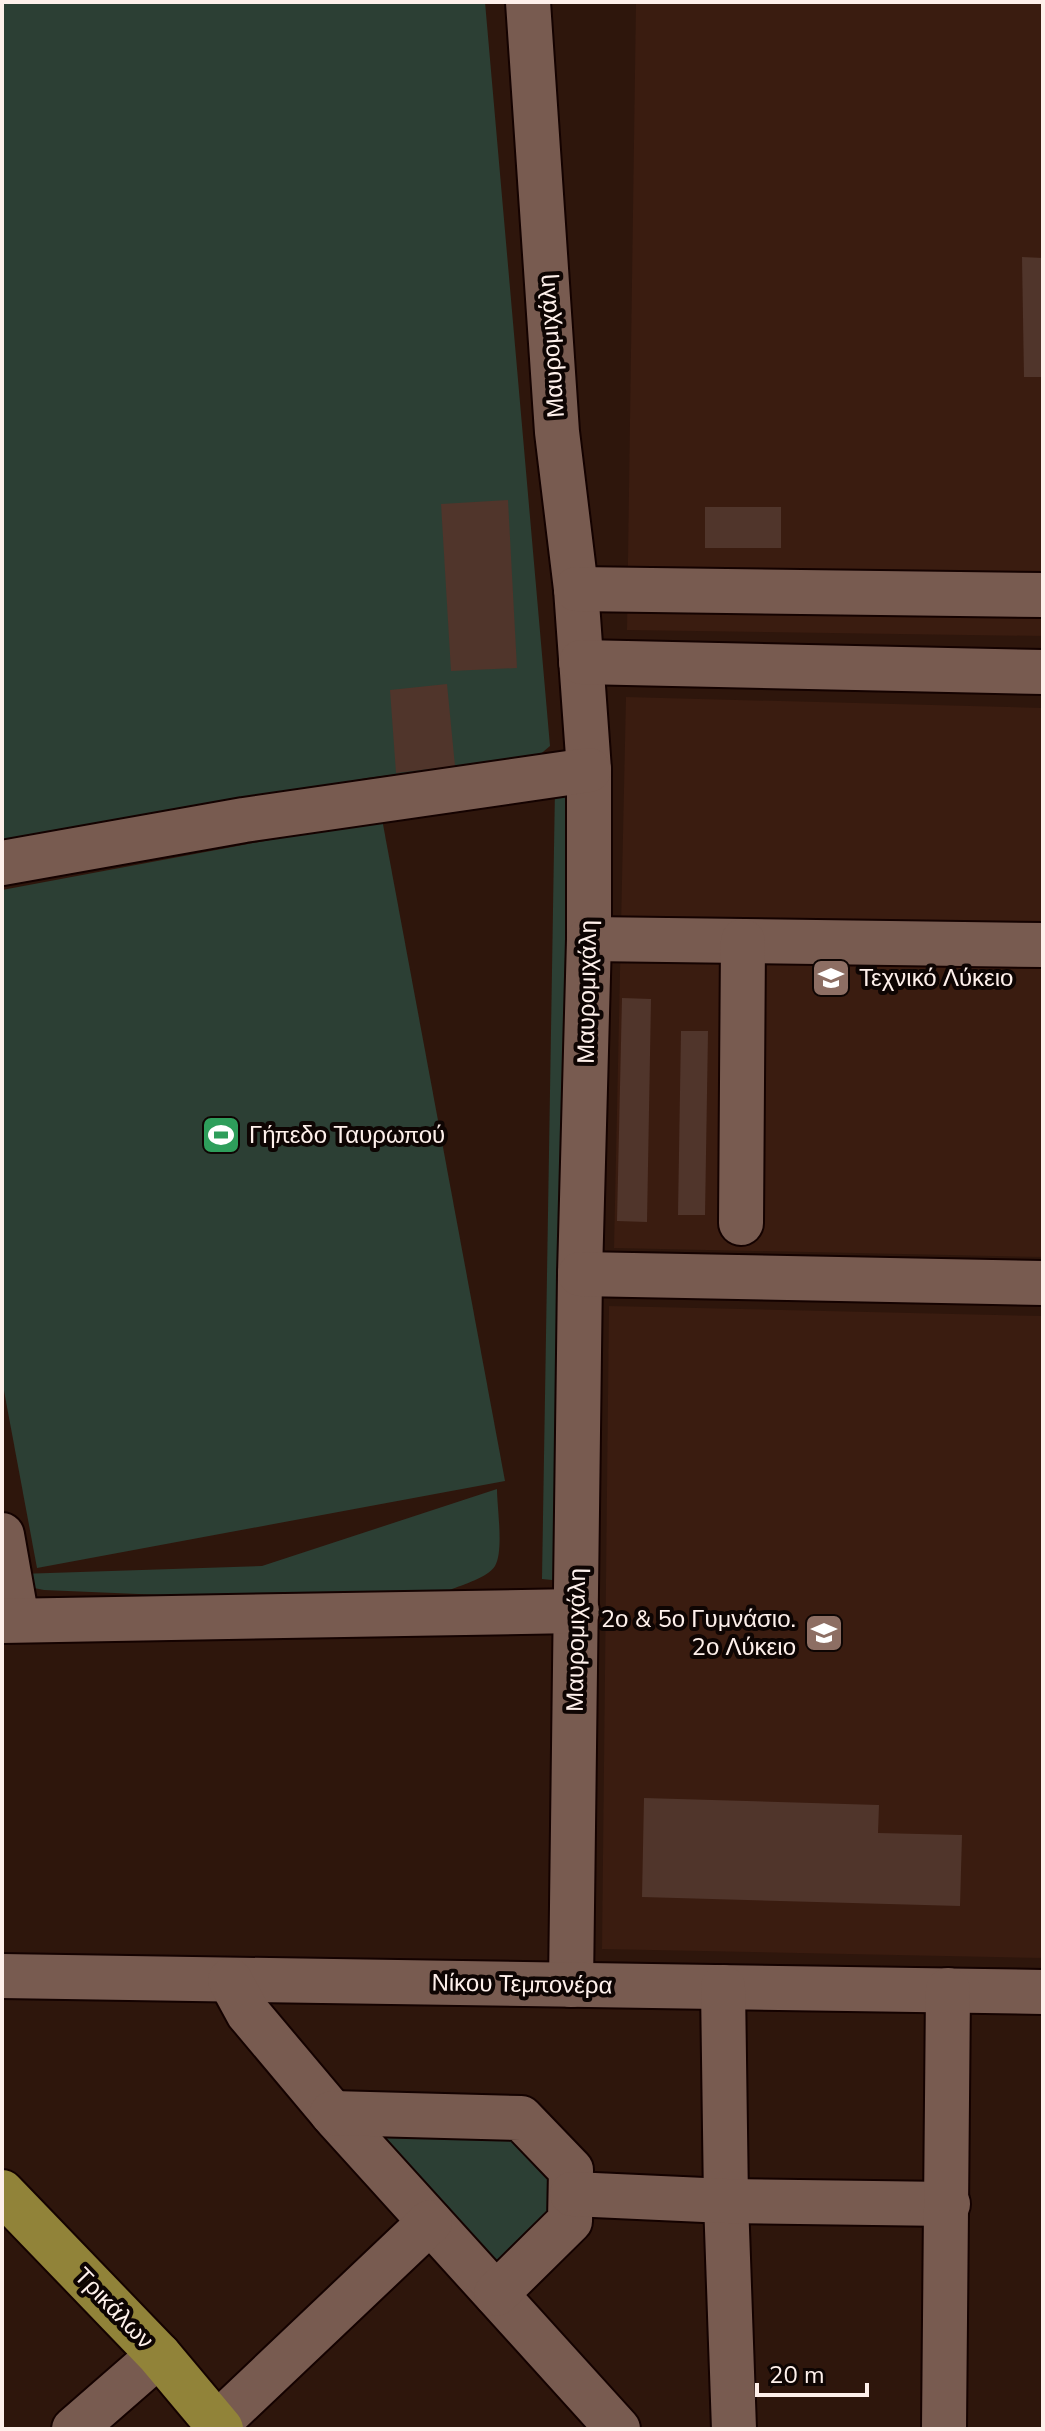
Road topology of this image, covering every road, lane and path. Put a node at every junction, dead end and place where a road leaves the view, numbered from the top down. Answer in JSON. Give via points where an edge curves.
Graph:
{"nodes":[{"id":1,"x":528,"y":2,"type":"edge"},
{"id":2,"x":576,"y":589,"type":"junction"},
{"id":3,"x":1043,"y":595,"type":"edge"},
{"id":4,"x":581,"y":662,"type":"junction"},
{"id":5,"x":1043,"y":672,"type":"edge"},
{"id":6,"x":589,"y":770,"type":"junction"},
{"id":7,"x":2,"y":863,"type":"edge"},
{"id":8,"x":589,"y":939,"type":"junction"},
{"id":9,"x":743,"y":941,"type":"junction"},
{"id":10,"x":1043,"y":945,"type":"edge"},
{"id":11,"x":741,"y":1223,"type":"dead end"},
{"id":12,"x":580,"y":1274,"type":"junction"},
{"id":13,"x":1043,"y":1283,"type":"edge"},
{"id":14,"x":2,"y":1535,"type":"edge"},
{"id":15,"x":577,"y":1611,"type":"junction"},
{"id":16,"x":10,"y":1620,"type":"edge"},
{"id":17,"x":2,"y":1976,"type":"edge"},
{"id":18,"x":230,"y":1980,"type":"junction"},
{"id":19,"x":571,"y":1985,"type":"junction"},
{"id":20,"x":723,"y":1987,"type":"junction"},
{"id":21,"x":948,"y":1990,"type":"junction"},
{"id":22,"x":1043,"y":1992,"type":"edge"},
{"id":23,"x":332,"y":2113,"type":"junction"},
{"id":24,"x":2,"y":2192,"type":"edge"},
{"id":25,"x":572,"y":2194,"type":"junction"},
{"id":26,"x":726,"y":2201,"type":"junction"},
{"id":27,"x":948,"y":2204,"type":"junction"},
{"id":28,"x":430,"y":2222,"type":"junction"},
{"id":29,"x":496,"y":2294,"type":"junction"},
{"id":30,"x":159,"y":2355,"type":"junction"},
{"id":31,"x":219,"y":2426,"type":"edge"},
{"id":32,"x":74,"y":2429,"type":"edge"},
{"id":33,"x":618,"y":2429,"type":"edge"},
{"id":34,"x":734,"y":2429,"type":"edge"},
{"id":35,"x":944,"y":2429,"type":"edge"}],
"edges":[{"from":1,"to":2,"type":"street","name":"Μαυρομιχάλη","via":[[557,432]]},
{"from":2,"to":3,"type":"street"},
{"from":2,"to":4,"type":"street","name":"Μαυρομιχάλη"},
{"from":4,"to":5,"type":"street"},
{"from":4,"to":6,"type":"street","name":"Μαυρομιχάλη"},
{"from":6,"to":7,"type":"street","via":[[244,820]]},
{"from":6,"to":8,"type":"street","name":"Μαυρομιχάλη"},
{"from":8,"to":9,"type":"street"},
{"from":8,"to":12,"type":"street","name":"Μαυρομιχάλη"},
{"from":9,"to":10,"type":"street"},
{"from":9,"to":11,"type":"street"},
{"from":12,"to":13,"type":"street"},
{"from":12,"to":15,"type":"street","name":"Μαυρομιχάλη"},
{"from":14,"to":16,"type":"street"},
{"from":15,"to":16,"type":"street"},
{"from":15,"to":19,"type":"street","name":"Μαυρομιχάλη"},
{"from":17,"to":18,"type":"street","name":"Νίκου Τεμπονέρα"},
{"from":18,"to":19,"type":"street","name":"Νίκου Τεμπονέρα"},
{"from":18,"to":23,"type":"street","via":[[248,2013]]},
{"from":19,"to":20,"type":"street","name":"Νίκου Τεμπονέρα"},
{"from":20,"to":21,"type":"street","name":"Νίκου Τεμπονέρα"},
{"from":20,"to":26,"type":"street"},
{"from":21,"to":22,"type":"street","name":"Νίκου Τεμπονέρα"},
{"from":21,"to":27,"type":"street"},
{"from":23,"to":25,"type":"street","via":[[521,2118],[571,2170]]},
{"from":23,"to":28,"type":"street"},
{"from":24,"to":30,"type":"main road","name":"Τρικάλων"},
{"from":25,"to":26,"type":"street"},
{"from":25,"to":29,"type":"street","via":[[570,2221]]},
{"from":26,"to":27,"type":"street"},
{"from":26,"to":34,"type":"street"},
{"from":27,"to":35,"type":"street"},
{"from":28,"to":29,"type":"street"},
{"from":28,"to":31,"type":"street"},
{"from":29,"to":33,"type":"street"},
{"from":30,"to":31,"type":"main road","name":"Τρικάλων"},
{"from":30,"to":32,"type":"street"}]}
